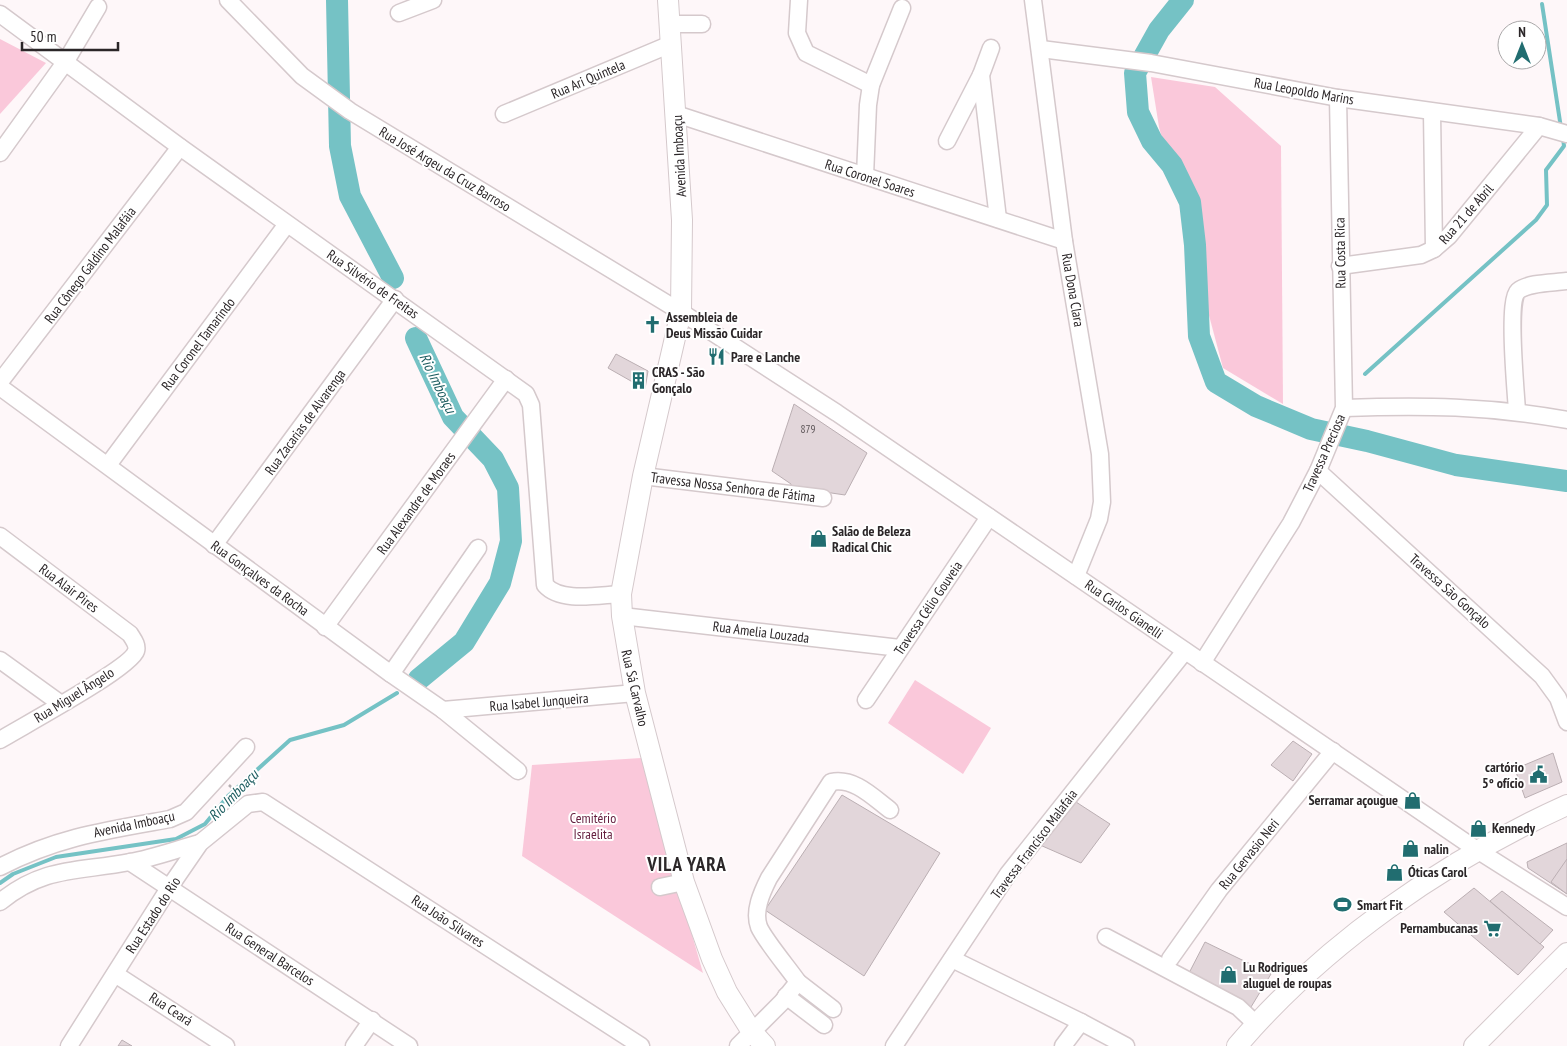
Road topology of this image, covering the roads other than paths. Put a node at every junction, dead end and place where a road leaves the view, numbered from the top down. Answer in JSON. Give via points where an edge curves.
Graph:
{"nodes":[{"id":1,"x":228,"y":0,"type":"edge"},
{"id":2,"x":432,"y":0,"type":"edge"},
{"id":3,"x":668,"y":0,"type":"edge"},
{"id":4,"x":799,"y":0,"type":"edge"},
{"id":5,"x":1037,"y":1,"type":"edge"},
{"id":6,"x":98,"y":7,"type":"dead end"},
{"id":7,"x":902,"y":8,"type":"dead end"},
{"id":8,"x":399,"y":13,"type":"dead end"},
{"id":9,"x":0,"y":14,"type":"edge"},
{"id":10,"x":669,"y":24,"type":"junction"},
{"id":11,"x":702,"y":24,"type":"dead end"},
{"id":12,"x":671,"y":44,"type":"junction"},
{"id":13,"x":991,"y":48,"type":"dead end"},
{"id":14,"x":1041,"y":49,"type":"junction"},
{"id":15,"x":66,"y":61,"type":"junction"},
{"id":16,"x":981,"y":74,"type":"junction"},
{"id":17,"x":871,"y":85,"type":"junction"},
{"id":18,"x":1338,"y":98,"type":"junction"},
{"id":19,"x":1432,"y":112,"type":"junction"},
{"id":20,"x":504,"y":114,"type":"dead end"},
{"id":21,"x":676,"y":114,"type":"junction"},
{"id":22,"x":1539,"y":126,"type":"junction"},
{"id":23,"x":1567,"y":134,"type":"edge"},
{"id":24,"x":947,"y":141,"type":"dead end"},
{"id":25,"x":180,"y":147,"type":"junction"},
{"id":26,"x":0,"y":153,"type":"edge"},
{"id":27,"x":865,"y":176,"type":"junction"},
{"id":28,"x":998,"y":219,"type":"junction"},
{"id":29,"x":287,"y":224,"type":"junction"},
{"id":30,"x":1064,"y":241,"type":"junction"},
{"id":31,"x":1434,"y":249,"type":"junction"},
{"id":32,"x":1340,"y":266,"type":"junction"},
{"id":33,"x":1567,"y":281,"type":"edge"},
{"id":34,"x":396,"y":299,"type":"junction"},
{"id":35,"x":681,"y":312,"type":"junction"},
{"id":36,"x":506,"y":379,"type":"junction"},
{"id":37,"x":0,"y":382,"type":"edge"},
{"id":38,"x":0,"y":387,"type":"edge"},
{"id":39,"x":1518,"y":411,"type":"junction"},
{"id":40,"x":1343,"y":413,"type":"junction"},
{"id":41,"x":1567,"y":420,"type":"edge"},
{"id":42,"x":1321,"y":464,"type":"junction"},
{"id":43,"x":108,"y":465,"type":"junction"},
{"id":44,"x":643,"y":476,"type":"junction"},
{"id":45,"x":823,"y":498,"type":"dead end"},
{"id":46,"x":989,"y":517,"type":"junction"},
{"id":47,"x":0,"y":536,"type":"edge"},
{"id":48,"x":214,"y":545,"type":"junction"},
{"id":49,"x":478,"y":548,"type":"dead end"},
{"id":50,"x":1076,"y":576,"type":"junction"},
{"id":51,"x":621,"y":594,"type":"junction"},
{"id":52,"x":622,"y":616,"type":"junction"},
{"id":53,"x":325,"y":626,"type":"junction"},
{"id":54,"x":136,"y":643,"type":"joint"},
{"id":55,"x":900,"y":648,"type":"junction"},
{"id":56,"x":1185,"y":652,"type":"junction"},
{"id":57,"x":0,"y":660,"type":"edge"},
{"id":58,"x":1202,"y":662,"type":"junction"},
{"id":59,"x":391,"y":674,"type":"junction"},
{"id":60,"x":635,"y":693,"type":"junction"},
{"id":61,"x":866,"y":700,"type":"dead end"},
{"id":62,"x":61,"y":704,"type":"junction"},
{"id":63,"x":443,"y":710,"type":"junction"},
{"id":64,"x":1567,"y":722,"type":"edge"},
{"id":65,"x":0,"y":740,"type":"edge"},
{"id":66,"x":246,"y":747,"type":"dead end"},
{"id":67,"x":1332,"y":751,"type":"junction"},
{"id":68,"x":518,"y":771,"type":"dead end"},
{"id":69,"x":251,"y":803,"type":"joint"},
{"id":70,"x":1567,"y":804,"type":"edge"},
{"id":71,"x":890,"y":810,"type":"dead end"},
{"id":72,"x":200,"y":843,"type":"junction"},
{"id":73,"x":1477,"y":850,"type":"junction"},
{"id":74,"x":130,"y":862,"type":"junction"},
{"id":75,"x":0,"y":867,"type":"edge"},
{"id":76,"x":684,"y":882,"type":"junction"},
{"id":77,"x":660,"y":887,"type":"dead end"},
{"id":78,"x":169,"y":888,"type":"junction"},
{"id":79,"x":0,"y":902,"type":"edge"},
{"id":80,"x":1567,"y":907,"type":"edge"},
{"id":81,"x":1106,"y":937,"type":"dead end"},
{"id":82,"x":1567,"y":953,"type":"edge"},
{"id":83,"x":952,"y":959,"type":"junction"},
{"id":84,"x":1170,"y":959,"type":"dead end"},
{"id":85,"x":115,"y":974,"type":"junction"},
{"id":86,"x":798,"y":982,"type":"junction"},
{"id":87,"x":786,"y":996,"type":"junction"},
{"id":88,"x":832,"y":1009,"type":"dead end"},
{"id":89,"x":372,"y":1020,"type":"junction"},
{"id":90,"x":1082,"y":1022,"type":"junction"},
{"id":91,"x":1256,"y":1024,"type":"junction"},
{"id":92,"x":824,"y":1025,"type":"dead end"},
{"id":93,"x":752,"y":1041,"type":"edge"},
{"id":94,"x":69,"y":1046,"type":"edge"},
{"id":95,"x":226,"y":1046,"type":"edge"},
{"id":96,"x":354,"y":1046,"type":"edge"},
{"id":97,"x":409,"y":1046,"type":"edge"},
{"id":98,"x":641,"y":1046,"type":"edge"},
{"id":99,"x":894,"y":1046,"type":"edge"},
{"id":100,"x":1063,"y":1046,"type":"edge"},
{"id":101,"x":1126,"y":1046,"type":"edge"},
{"id":102,"x":1237,"y":1046,"type":"edge"},
{"id":103,"x":1474,"y":1046,"type":"edge"}],
"edges":[{"from":1,"to":35,"type":"street","name":"Rua José Argeu da Cruz Barroso","via":[[302,76],[350,111]]},
{"from":2,"to":8,"type":"street"},
{"from":3,"to":10,"type":"main road","name":"Avenida Imboaçu"},
{"from":4,"to":17,"type":"street","via":[[797,33],[806,53]]},
{"from":5,"to":14,"type":"street","name":"Rua Dona Clara"},
{"from":6,"to":15,"type":"street"},
{"from":7,"to":17,"type":"street"},
{"from":9,"to":15,"type":"street","name":"Rua Silvério de Freitas"},
{"from":10,"to":11,"type":"street"},
{"from":10,"to":12,"type":"main road","name":"Avenida Imboaçu"},
{"from":12,"to":20,"type":"street","name":"Rua Ari Quintela"},
{"from":12,"to":21,"type":"main road","name":"Avenida Imboaçu"},
{"from":13,"to":16,"type":"street"},
{"from":14,"to":18,"type":"street","name":"Rua Leopoldo Marins","via":[[1151,63]]},
{"from":14,"to":30,"type":"street","name":"Rua Dona Clara"},
{"from":15,"to":25,"type":"street","name":"Rua Silvério de Freitas"},
{"from":15,"to":26,"type":"street"},
{"from":16,"to":24,"type":"street"},
{"from":16,"to":28,"type":"street"},
{"from":17,"to":27,"type":"street"},
{"from":18,"to":19,"type":"street","name":"Rua Leopoldo Marins"},
{"from":18,"to":32,"type":"street","name":"Rua Costa Rica"},
{"from":19,"to":22,"type":"street","name":"Rua Leopoldo Marins"},
{"from":19,"to":31,"type":"street"},
{"from":21,"to":27,"type":"street","name":"Rua Coronel Soares"},
{"from":21,"to":35,"type":"main road","name":"Avenida Imboaçu","via":[[682,220]]},
{"from":22,"to":23,"type":"street","name":"Rua Leopoldo Marins"},
{"from":22,"to":31,"type":"street","name":"Rua 21 de Abril","via":[[1449,236]]},
{"from":25,"to":29,"type":"street","name":"Rua Silvério de Freitas"},
{"from":25,"to":37,"type":"street","name":"Rua Cônego Galdino Malafáia"},
{"from":27,"to":28,"type":"street","name":"Rua Coronel Soares"},
{"from":28,"to":30,"type":"street","name":"Rua Coronel Soares"},
{"from":29,"to":34,"type":"street","name":"Rua Silvério de Freitas"},
{"from":29,"to":43,"type":"street","name":"Rua Coronel Tamarindo"},
{"from":30,"to":50,"type":"street","name":"Rua Dona Clara","via":[[1103,486],[1099,519]]},
{"from":31,"to":32,"type":"street","name":"Rua 21 de Abril","via":[[1421,255]]},
{"from":32,"to":40,"type":"street","name":"Rua Costa Rica"},
{"from":33,"to":39,"type":"street","via":[[1527,287],[1514,296],[1512,327]]},
{"from":34,"to":36,"type":"street","name":"Rua Silvério de Freitas"},
{"from":34,"to":48,"type":"street","name":"Rua Zacarias de Alvarenga"},
{"from":35,"to":44,"type":"main road","name":"Rua Sá Carvalho"},
{"from":35,"to":46,"type":"street","name":"Rua Carlos Gianelli"},
{"from":36,"to":51,"type":"street","name":"Rua Silvério de Freitas","via":[[531,400],[545,585],[551,592],[565,596]]},
{"from":36,"to":53,"type":"street","name":"Rua Alexandre de Moraes"},
{"from":38,"to":43,"type":"street","name":"Rua Gonçalves da Rocha"},
{"from":39,"to":40,"type":"street","name":"Travessa Preciosa","via":[[1422,405]]},
{"from":39,"to":41,"type":"street","name":"Travessa Preciosa"},
{"from":40,"to":42,"type":"street","name":"Travessa Preciosa"},
{"from":42,"to":58,"type":"street","name":"Travessa Preciosa","via":[[1291,523]]},
{"from":42,"to":64,"type":"street","name":"Travessa São Gonçalo","via":[[1542,676],[1558,698]]},
{"from":43,"to":48,"type":"street","name":"Rua Gonçalves da Rocha"},
{"from":44,"to":45,"type":"street","name":"Travessa Nossa Senhora de Fátima"},
{"from":44,"to":51,"type":"main road","name":"Rua Sá Carvalho"},
{"from":46,"to":50,"type":"street","name":"Rua Carlos Gianelli"},
{"from":46,"to":55,"type":"street","name":"Travessa Célio Gouveia"},
{"from":47,"to":54,"type":"street","name":"Rua Alair Pires","via":[[130,634]]},
{"from":48,"to":53,"type":"street","name":"Rua Gonçalves da Rocha"},
{"from":49,"to":59,"type":"street"},
{"from":50,"to":56,"type":"street","name":"Rua Carlos Gianelli"},
{"from":51,"to":52,"type":"main road","name":"Rua Sá Carvalho"},
{"from":52,"to":55,"type":"street","name":"Rua Amelia Louzada"},
{"from":52,"to":60,"type":"main road","name":"Rua Sá Carvalho"},
{"from":53,"to":59,"type":"street","name":"Rua Gonçalves da Rocha"},
{"from":54,"to":62,"type":"street","name":"Rua Miguel Ângelo","via":[[132,658]]},
{"from":55,"to":61,"type":"street","name":"Travessa Célio Gouveia"},
{"from":56,"to":58,"type":"street","name":"Rua Carlos Gianelli"},
{"from":56,"to":83,"type":"street","name":"Travessa Francisco Malafaia","via":[[1008,874]]},
{"from":57,"to":62,"type":"street"},
{"from":58,"to":67,"type":"street","name":"Rua Carlos Gianelli"},
{"from":59,"to":63,"type":"street","name":"Rua Gonçalves da Rocha"},
{"from":60,"to":63,"type":"street","name":"Rua Isabel Junqueira"},
{"from":60,"to":76,"type":"main road","name":"Rua Sá Carvalho"},
{"from":62,"to":65,"type":"street","name":"Rua Miguel Ângelo"},
{"from":63,"to":68,"type":"street","name":"Rua Gonçalves da Rocha"},
{"from":66,"to":75,"type":"street","name":"Avenida Imboaçu","via":[[186,812],[170,819],[65,839]]},
{"from":67,"to":73,"type":"street","name":"Rua Carlos Gianelli"},
{"from":67,"to":84,"type":"street","name":"Rua Gervasio Neri","via":[[1219,890]]},
{"from":69,"to":72,"type":"street","name":"Rua Estado do Rio"},
{"from":69,"to":98,"type":"street","name":"Rua João Silvares","via":[[263,802]]},
{"from":70,"to":73,"type":"main road"},
{"from":71,"to":86,"type":"street","via":[[855,784],[844,780],[831,782],[769,878],[761,894],[759,927]]},
{"from":72,"to":74,"type":"street"},
{"from":72,"to":78,"type":"street","name":"Rua Estado do Rio"},
{"from":73,"to":80,"type":"street","name":"Rua Carlos Gianelli"},
{"from":73,"to":91,"type":"main road","via":[[1390,908],[1315,966]]},
{"from":74,"to":78,"type":"street","name":"Rua General Barcelos"},
{"from":74,"to":79,"type":"street","via":[[41,876]]},
{"from":76,"to":77,"type":"street"},
{"from":76,"to":93,"type":"main road","name":"Rua Sá Carvalho","via":[[712,959]]},
{"from":78,"to":85,"type":"street","name":"Rua Estado do Rio"},
{"from":78,"to":89,"type":"street","name":"Rua General Barcelos"},
{"from":81,"to":91,"type":"street","via":[[1238,1007]]},
{"from":82,"to":103,"type":"main road"},
{"from":83,"to":90,"type":"street"},
{"from":83,"to":99,"type":"street","name":"Travessa Francisco Malafaia"},
{"from":85,"to":94,"type":"street","name":"Rua Estado do Rio"},
{"from":85,"to":95,"type":"street","name":"Rua Ceará"},
{"from":86,"to":87,"type":"street"},
{"from":86,"to":88,"type":"street"},
{"from":87,"to":92,"type":"street"},
{"from":87,"to":93,"type":"street"},
{"from":89,"to":96,"type":"street"},
{"from":89,"to":97,"type":"street","name":"Rua General Barcelos"},
{"from":90,"to":100,"type":"street"},
{"from":90,"to":101,"type":"street"},
{"from":91,"to":102,"type":"main road"}]}
